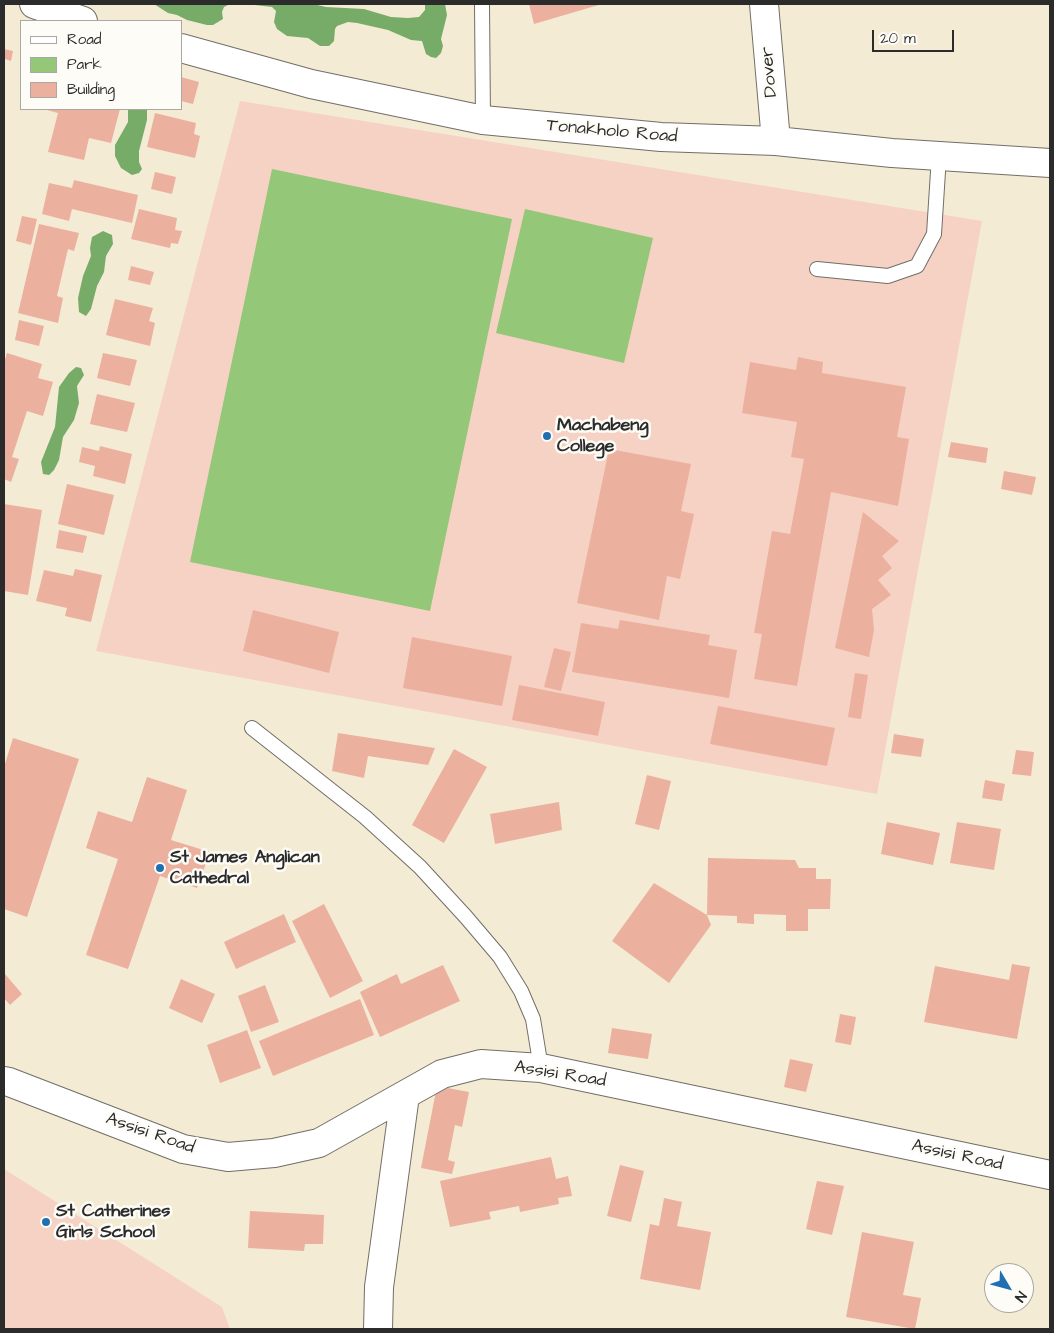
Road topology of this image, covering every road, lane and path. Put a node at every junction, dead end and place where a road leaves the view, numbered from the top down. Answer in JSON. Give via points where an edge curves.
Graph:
{"nodes":[{"id":1,"x":34,"y":4,"type":"edge"},
{"id":2,"x":482,"y":4,"type":"edge"},
{"id":3,"x":764,"y":4,"type":"edge"},
{"id":4,"x":79,"y":20,"type":"edge"},
{"id":5,"x":182,"y":48,"type":"edge"},
{"id":6,"x":483,"y":120,"type":"junction"},
{"id":7,"x":776,"y":141,"type":"junction"},
{"id":8,"x":940,"y":156,"type":"junction"},
{"id":9,"x":1050,"y":163,"type":"edge"},
{"id":10,"x":816,"y":269,"type":"dead end"},
{"id":11,"x":252,"y":728,"type":"dead end"},
{"id":12,"x":541,"y":1068,"type":"junction"},
{"id":13,"x":4,"y":1081,"type":"edge"},
{"id":14,"x":405,"y":1095,"type":"junction"},
{"id":15,"x":1050,"y":1175,"type":"edge"},
{"id":16,"x":378,"y":1329,"type":"edge"}],
"edges":[{"from":1,"to":4,"type":"street"},
{"from":2,"to":6,"type":"lane"},
{"from":3,"to":7,"type":"street","name":"Dover"},
{"from":5,"to":6,"type":"street","name":"Tonakholo Road","via":[[311,84]]},
{"from":6,"to":7,"type":"street","name":"Tonakholo Road","via":[[661,137]]},
{"from":7,"to":8,"type":"street","name":"Tonakholo Road"},
{"from":8,"to":9,"type":"street","name":"Tonakholo Road"},
{"from":8,"to":10,"type":"lane","via":[[934,234],[917,266],[888,276]]},
{"from":11,"to":12,"type":"lane","via":[[365,817],[420,867],[500,957],[522,990],[533,1019]]},
{"from":12,"to":14,"type":"street","name":"Assisi Road","via":[[481,1064],[442,1074]]},
{"from":12,"to":15,"type":"street","name":"Assisi Road"},
{"from":13,"to":14,"type":"street","name":"Assisi Road","via":[[183,1149],[228,1157],[274,1153],[319,1143]]},
{"from":14,"to":16,"type":"street","via":[[379,1287]]}]}
